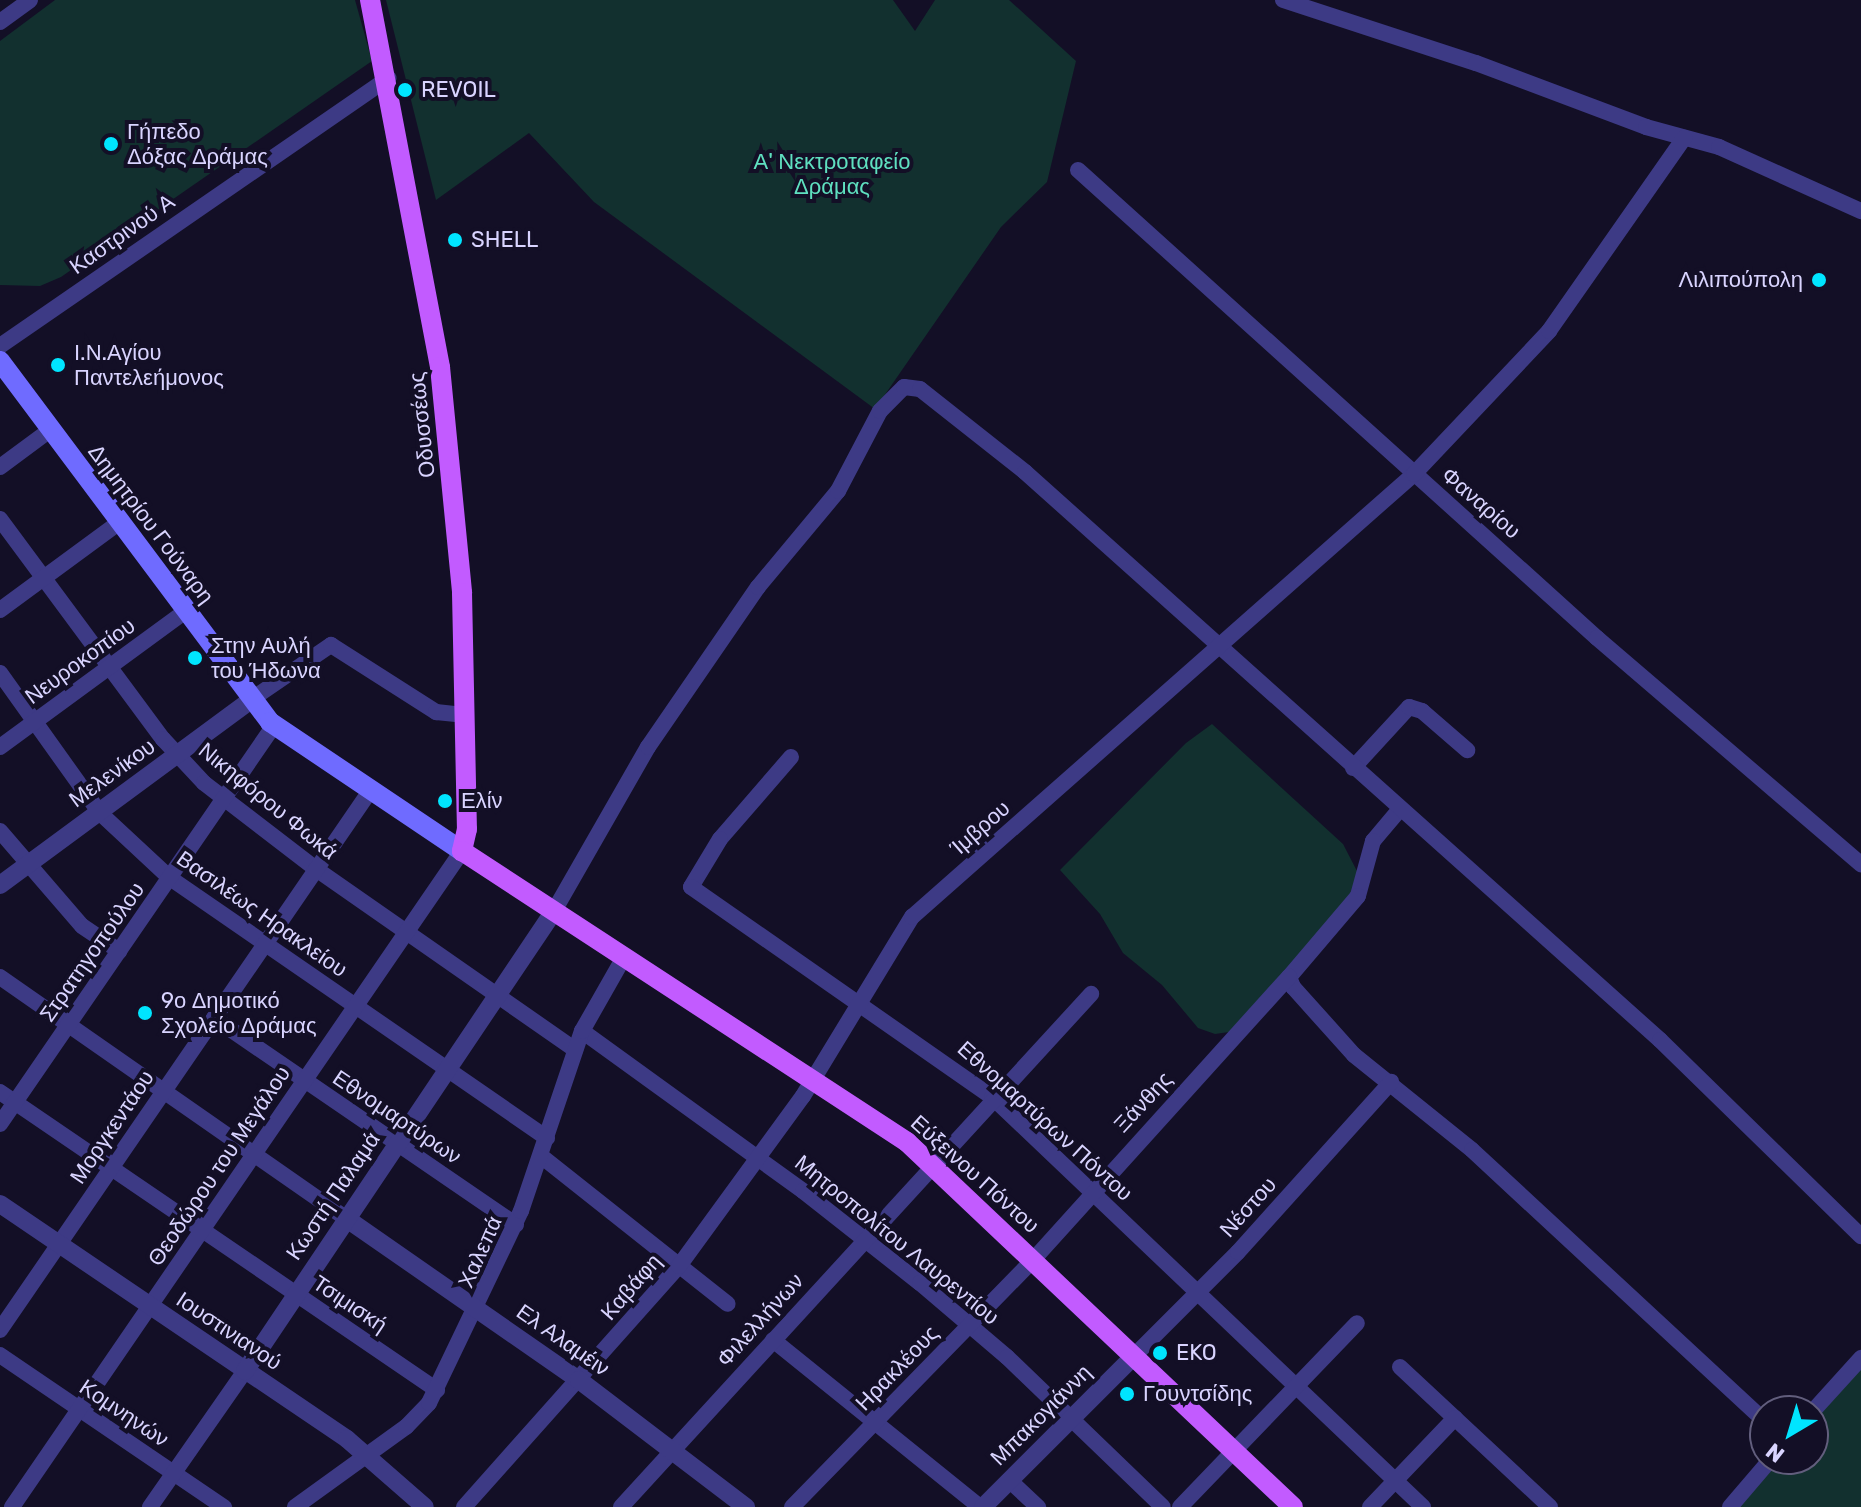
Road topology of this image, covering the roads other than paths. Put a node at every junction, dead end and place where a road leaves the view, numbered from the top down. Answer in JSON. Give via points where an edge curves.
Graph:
{"nodes":[{"id":1,"x":30,"y":0,"type":"edge"},
{"id":2,"x":370,"y":0,"type":"edge"},
{"id":3,"x":1283,"y":0,"type":"edge"},
{"id":4,"x":0,"y":22,"type":"edge"},
{"id":5,"x":389,"y":78,"type":"junction"},
{"id":6,"x":1684,"y":138,"type":"junction"},
{"id":7,"x":1078,"y":170,"type":"dead end"},
{"id":8,"x":1861,"y":211,"type":"edge"},
{"id":9,"x":0,"y":346,"type":"edge"},
{"id":10,"x":0,"y":361,"type":"edge"},
{"id":11,"x":50,"y":430,"type":"junction"},
{"id":12,"x":0,"y":467,"type":"edge"},
{"id":13,"x":1414,"y":474,"type":"junction"},
{"id":14,"x":0,"y":519,"type":"edge"},
{"id":15,"x":120,"y":522,"type":"junction"},
{"id":16,"x":44,"y":578,"type":"junction"},
{"id":17,"x":0,"y":610,"type":"edge"},
{"id":18,"x":186,"y":611,"type":"junction"},
{"id":19,"x":1220,"y":647,"type":"junction"},
{"id":20,"x":110,"y":667,"type":"junction"},
{"id":21,"x":0,"y":673,"type":"edge"},
{"id":22,"x":252,"y":699,"type":"junction"},
{"id":23,"x":466,"y":715,"type":"junction"},
{"id":24,"x":34,"y":722,"type":"junction"},
{"id":25,"x":274,"y":726,"type":"junction"},
{"id":26,"x":0,"y":747,"type":"edge"},
{"id":27,"x":1467,"y":750,"type":"dead end"},
{"id":28,"x":176,"y":755,"type":"junction"},
{"id":29,"x":791,"y":757,"type":"dead end"},
{"id":30,"x":1353,"y":768,"type":"junction"},
{"id":31,"x":370,"y":791,"type":"junction"},
{"id":32,"x":223,"y":799,"type":"junction"},
{"id":33,"x":1400,"y":809,"type":"junction"},
{"id":34,"x":99,"y":812,"type":"junction"},
{"id":35,"x":0,"y":831,"type":"edge"},
{"id":36,"x":462,"y":851,"type":"junction"},
{"id":37,"x":1861,"y":864,"type":"edge"},
{"id":38,"x":27,"y":865,"type":"junction"},
{"id":39,"x":316,"y":869,"type":"junction"},
{"id":40,"x":170,"y":878,"type":"junction"},
{"id":41,"x":0,"y":885,"type":"edge"},
{"id":42,"x":554,"y":911,"type":"junction"},
{"id":43,"x":406,"y":932,"type":"junction"},
{"id":44,"x":265,"y":944,"type":"junction"},
{"id":45,"x":119,"y":951,"type":"junction"},
{"id":46,"x":624,"y":957,"type":"junction"},
{"id":47,"x":0,"y":977,"type":"edge"},
{"id":48,"x":1289,"y":977,"type":"junction"},
{"id":49,"x":1091,"y":994,"type":"dead end"},
{"id":50,"x":497,"y":995,"type":"junction"},
{"id":51,"x":860,"y":1002,"type":"junction"},
{"id":52,"x":355,"y":1006,"type":"junction"},
{"id":53,"x":214,"y":1018,"type":"junction"},
{"id":54,"x":68,"y":1026,"type":"junction"},
{"id":55,"x":582,"y":1031,"type":"junction"},
{"id":56,"x":575,"y":1050,"type":"junction"},
{"id":57,"x":447,"y":1069,"type":"junction"},
{"id":58,"x":305,"y":1080,"type":"junction"},
{"id":59,"x":812,"y":1080,"type":"junction"},
{"id":60,"x":1391,"y":1082,"type":"junction"},
{"id":61,"x":0,"y":1092,"type":"edge"},
{"id":62,"x":163,"y":1092,"type":"junction"},
{"id":63,"x":992,"y":1097,"type":"junction"},
{"id":64,"x":15,"y":1102,"type":"junction"},
{"id":65,"x":0,"y":1124,"type":"edge"},
{"id":66,"x":547,"y":1138,"type":"junction"},
{"id":67,"x":397,"y":1144,"type":"junction"},
{"id":68,"x":254,"y":1155,"type":"junction"},
{"id":69,"x":541,"y":1156,"type":"junction"},
{"id":70,"x":758,"y":1158,"type":"junction"},
{"id":71,"x":932,"y":1163,"type":"junction"},
{"id":72,"x":111,"y":1168,"type":"junction"},
{"id":73,"x":1091,"y":1191,"type":"junction"},
{"id":74,"x":0,"y":1204,"type":"edge"},
{"id":75,"x":347,"y":1219,"type":"junction"},
{"id":76,"x":516,"y":1225,"type":"junction"},
{"id":77,"x":202,"y":1230,"type":"junction"},
{"id":78,"x":1861,"y":1236,"type":"edge"},
{"id":79,"x":864,"y":1239,"type":"junction"},
{"id":80,"x":59,"y":1244,"type":"junction"},
{"id":81,"x":1033,"y":1260,"type":"junction"},
{"id":82,"x":679,"y":1266,"type":"junction"},
{"id":83,"x":1197,"y":1293,"type":"junction"},
{"id":84,"x":296,"y":1294,"type":"junction"},
{"id":85,"x":728,"y":1304,"type":"dead end"},
{"id":86,"x":150,"y":1306,"type":"junction"},
{"id":87,"x":478,"y":1309,"type":"junction"},
{"id":88,"x":1357,"y":1323,"type":"dead end"},
{"id":89,"x":970,"y":1325,"type":"junction"},
{"id":90,"x":0,"y":1330,"type":"edge"},
{"id":91,"x":773,"y":1340,"type":"junction"},
{"id":92,"x":0,"y":1355,"type":"edge"},
{"id":93,"x":1133,"y":1357,"type":"junction"},
{"id":94,"x":1861,"y":1358,"type":"edge"},
{"id":95,"x":1400,"y":1367,"type":"dead end"},
{"id":96,"x":245,"y":1371,"type":"junction"},
{"id":97,"x":579,"y":1380,"type":"junction"},
{"id":98,"x":1297,"y":1387,"type":"junction"},
{"id":99,"x":437,"y":1390,"type":"junction"},
{"id":100,"x":1827,"y":1395,"type":"edge"},
{"id":101,"x":1749,"y":1406,"type":"edge"},
{"id":102,"x":79,"y":1409,"type":"junction"},
{"id":103,"x":1071,"y":1418,"type":"junction"},
{"id":104,"x":1455,"y":1418,"type":"junction"},
{"id":105,"x":876,"y":1421,"type":"junction"},
{"id":106,"x":673,"y":1449,"type":"junction"},
{"id":107,"x":1233,"y":1451,"type":"junction"},
{"id":108,"x":369,"y":1456,"type":"junction"},
{"id":109,"x":174,"y":1473,"type":"junction"},
{"id":110,"x":1757,"y":1475,"type":"edge"},
{"id":111,"x":1009,"y":1480,"type":"junction"},
{"id":112,"x":1395,"y":1480,"type":"junction"},
{"id":113,"x":0,"y":1501,"type":"edge"},
{"id":114,"x":742,"y":1506,"type":"edge"},
{"id":115,"x":10,"y":1507,"type":"edge"},
{"id":116,"x":150,"y":1507,"type":"edge"},
{"id":117,"x":224,"y":1507,"type":"edge"},
{"id":118,"x":295,"y":1507,"type":"edge"},
{"id":119,"x":425,"y":1507,"type":"edge"},
{"id":120,"x":464,"y":1507,"type":"edge"},
{"id":121,"x":621,"y":1507,"type":"edge"},
{"id":122,"x":792,"y":1507,"type":"edge"},
{"id":123,"x":981,"y":1507,"type":"edge"},
{"id":124,"x":1038,"y":1507,"type":"edge"},
{"id":125,"x":1163,"y":1507,"type":"edge"},
{"id":126,"x":1180,"y":1507,"type":"edge"},
{"id":127,"x":1293,"y":1507,"type":"edge"},
{"id":128,"x":1370,"y":1507,"type":"edge"},
{"id":129,"x":1423,"y":1507,"type":"edge"},
{"id":130,"x":1550,"y":1507,"type":"edge"},
{"id":131,"x":1730,"y":1507,"type":"edge"}],
"edges":[{"from":1,"to":4,"type":"street"},
{"from":2,"to":5,"type":"main road","name":"Οδυσσέως"},
{"from":3,"to":6,"type":"street"},
{"from":5,"to":9,"type":"street","name":"Καστρινού Α"},
{"from":5,"to":23,"type":"main road","name":"Οδυσσέως","via":[[440,367],[457,526]]},
{"from":6,"to":8,"type":"street","via":[[1746,158]]},
{"from":6,"to":13,"type":"street","name":"Ίμβρου","via":[[1549,331]]},
{"from":7,"to":13,"type":"street","name":"Φαναρίου"},
{"from":10,"to":11,"type":"main road","name":"Δημητρίου Γούναρη"},
{"from":11,"to":12,"type":"street"},
{"from":11,"to":15,"type":"main road","name":"Δημητρίου Γούναρη"},
{"from":13,"to":19,"type":"street","name":"Ίμβρου"},
{"from":13,"to":37,"type":"street","name":"Φαναρίου"},
{"from":14,"to":16,"type":"street","name":"Νικηφόρου Φωκά"},
{"from":15,"to":16,"type":"street"},
{"from":15,"to":18,"type":"main road","name":"Δημητρίου Γούναρη"},
{"from":16,"to":17,"type":"street"},
{"from":16,"to":20,"type":"street","name":"Νικηφόρου Φωκά"},
{"from":18,"to":20,"type":"street","name":"Νευροκοπίου"},
{"from":18,"to":22,"type":"main road","name":"Δημητρίου Γούναρη"},
{"from":19,"to":30,"type":"street"},
{"from":19,"to":42,"type":"street","via":[[1025,472],[920,389],[904,387],[880,411],[838,491],[758,587],[656,735]]},
{"from":19,"to":51,"type":"street","name":"Ίμβρου","via":[[916,912]]},
{"from":20,"to":24,"type":"street","name":"Νευροκοπίου"},
{"from":20,"to":28,"type":"street","name":"Νικηφόρου Φωκά"},
{"from":21,"to":24,"type":"street","name":"Βασιλέως Ηρακλείου"},
{"from":22,"to":23,"type":"street","via":[[331,645],[436,712]]},
{"from":22,"to":25,"type":"main road","name":"Δημητρίου Γούναρη"},
{"from":22,"to":28,"type":"street","name":"Μελενίκου"},
{"from":23,"to":36,"type":"main road","name":"Οδυσσέως","via":[[467,829]]},
{"from":24,"to":26,"type":"street","name":"Νευροκοπίου"},
{"from":24,"to":34,"type":"street","name":"Βασιλέως Ηρακλείου"},
{"from":25,"to":31,"type":"main road","name":"Δημητρίου Γούναρη"},
{"from":25,"to":32,"type":"street","name":"Στρατηγοπούλου"},
{"from":27,"to":30,"type":"street","via":[[1422,711],[1409,707]]},
{"from":28,"to":32,"type":"street","name":"Νικηφόρου Φωκά"},
{"from":28,"to":34,"type":"street","name":"Μελενίκου"},
{"from":29,"to":51,"type":"street","name":"Εθνομαρτύρων Πόντου","via":[[720,839],[691,887]]},
{"from":30,"to":33,"type":"street"},
{"from":31,"to":36,"type":"main road","name":"Δημητρίου Γούναρη"},
{"from":31,"to":39,"type":"street","name":"Μοργκεντάου"},
{"from":32,"to":39,"type":"street","name":"Νικηφόρου Φωκά"},
{"from":32,"to":40,"type":"street","name":"Στρατηγοπούλου"},
{"from":33,"to":48,"type":"street","name":"Ξάνθης","via":[[1373,841],[1358,896]]},
{"from":33,"to":78,"type":"street","via":[[1660,1040]]},
{"from":34,"to":38,"type":"street","name":"Μελενίκου"},
{"from":34,"to":40,"type":"street","name":"Βασιλέως Ηρακλείου"},
{"from":35,"to":38,"type":"street"},
{"from":36,"to":42,"type":"main road","name":"Εύξεινου Πόντου"},
{"from":36,"to":43,"type":"street","name":"Θεοδώρου του Μεγάλου"},
{"from":38,"to":41,"type":"street","name":"Μελενίκου"},
{"from":38,"to":45,"type":"street","via":[[82,926]]},
{"from":39,"to":43,"type":"street","name":"Νικηφόρου Φωκά"},
{"from":39,"to":44,"type":"street","name":"Μοργκεντάου"},
{"from":40,"to":44,"type":"street","name":"Βασιλέως Ηρακλείου"},
{"from":40,"to":45,"type":"street","name":"Στρατηγοπούλου"},
{"from":42,"to":46,"type":"main road","name":"Εύξεινου Πόντου"},
{"from":42,"to":50,"type":"street","name":"Κωστή Παλαμά"},
{"from":43,"to":50,"type":"street","name":"Νικηφόρου Φωκά"},
{"from":43,"to":52,"type":"street","name":"Θεοδώρου του Μεγάλου"},
{"from":44,"to":52,"type":"street","name":"Βασιλέως Ηρακλείου"},
{"from":44,"to":53,"type":"street","name":"Μοργκεντάου"},
{"from":45,"to":54,"type":"street","name":"Στρατηγοπούλου"},
{"from":46,"to":55,"type":"street","name":"Χαλεπά"},
{"from":46,"to":59,"type":"main road","name":"Εύξεινου Πόντου"},
{"from":47,"to":54,"type":"street"},
{"from":48,"to":60,"type":"street","via":[[1354,1055]]},
{"from":48,"to":73,"type":"street","name":"Ξάνθης"},
{"from":49,"to":63,"type":"street","name":"Φιλελλήνων"},
{"from":50,"to":56,"type":"street","name":"Νικηφόρου Φωκά"},
{"from":50,"to":57,"type":"street","name":"Κωστή Παλαμά"},
{"from":51,"to":59,"type":"street","name":"Ίμβρου"},
{"from":51,"to":63,"type":"street","name":"Εθνομαρτύρων Πόντου"},
{"from":52,"to":57,"type":"street","name":"Βασιλέως Ηρακλείου"},
{"from":52,"to":58,"type":"street","name":"Θεοδώρου του Μεγάλου"},
{"from":53,"to":58,"type":"street","name":"Εθνομαρτύρων"},
{"from":53,"to":62,"type":"street","name":"Μοργκεντάου"},
{"from":54,"to":62,"type":"street"},
{"from":54,"to":64,"type":"street","name":"Στρατηγοπούλου"},
{"from":55,"to":56,"type":"street","name":"Χαλεπά"},
{"from":55,"to":70,"type":"street","name":"Μητροπολίτου Λαυρεντίου"},
{"from":56,"to":66,"type":"street","name":"Χαλεπά"},
{"from":57,"to":66,"type":"street","name":"Βασιλέως Ηρακλείου"},
{"from":57,"to":67,"type":"street","name":"Κωστή Παλαμά"},
{"from":58,"to":67,"type":"street","name":"Εθνομαρτύρων"},
{"from":58,"to":68,"type":"street","name":"Θεοδώρου του Μεγάλου"},
{"from":59,"to":70,"type":"street","name":"Καβάφη"},
{"from":59,"to":71,"type":"main road","name":"Εύξεινου Πόντου"},
{"from":60,"to":83,"type":"street","name":"Νέστου"},
{"from":60,"to":101,"type":"street"},
{"from":61,"to":64,"type":"street","name":"Τσιμισκή"},
{"from":62,"to":68,"type":"street"},
{"from":62,"to":72,"type":"street","name":"Μοργκεντάου"},
{"from":63,"to":71,"type":"street","name":"Φιλελλήνων"},
{"from":63,"to":73,"type":"street","name":"Εθνομαρτύρων Πόντου"},
{"from":64,"to":65,"type":"street","name":"Στρατηγοπούλου"},
{"from":64,"to":72,"type":"street","name":"Τσιμισκή"},
{"from":66,"to":69,"type":"street","name":"Χαλεπά"},
{"from":67,"to":75,"type":"street","name":"Κωστή Παλαμά"},
{"from":67,"to":76,"type":"street","name":"Εθνομαρτύρων"},
{"from":68,"to":75,"type":"street"},
{"from":68,"to":77,"type":"street","name":"Θεοδώρου του Μεγάλου"},
{"from":69,"to":76,"type":"street","name":"Χαλεπά"},
{"from":69,"to":82,"type":"street"},
{"from":70,"to":79,"type":"street","name":"Μητροπολίτου Λαυρεντίου"},
{"from":70,"to":82,"type":"street","name":"Καβάφη"},
{"from":71,"to":79,"type":"street","name":"Φιλελλήνων"},
{"from":71,"to":81,"type":"main road","name":"Εύξεινου Πόντου"},
{"from":72,"to":77,"type":"street","name":"Τσιμισκή"},
{"from":72,"to":80,"type":"street","name":"Μοργκεντάου"},
{"from":73,"to":81,"type":"street","name":"Ξάνθης"},
{"from":73,"to":83,"type":"street","name":"Εθνομαρτύρων Πόντου"},
{"from":74,"to":80,"type":"street","name":"Ιουστινιανού"},
{"from":75,"to":84,"type":"street","name":"Κωστή Παλαμά"},
{"from":75,"to":87,"type":"street","name":"Ελ Αλαμέιν"},
{"from":76,"to":87,"type":"street","name":"Χαλεπά"},
{"from":77,"to":84,"type":"street","name":"Τσιμισκή"},
{"from":77,"to":86,"type":"street","name":"Θεοδώρου του Μεγάλου"},
{"from":79,"to":89,"type":"street","name":"Μητροπολίτου Λαυρεντίου"},
{"from":79,"to":91,"type":"street","name":"Φιλελλήνων"},
{"from":80,"to":86,"type":"street","name":"Ιουστινιανού"},
{"from":80,"to":90,"type":"street","name":"Μοργκεντάου"},
{"from":81,"to":89,"type":"street","name":"Ηρακλέους"},
{"from":81,"to":93,"type":"main road","name":"Εύξεινου Πόντου"},
{"from":82,"to":85,"type":"street"},
{"from":82,"to":97,"type":"street","name":"Καβάφη"},
{"from":83,"to":93,"type":"street","name":"Νέστου"},
{"from":83,"to":98,"type":"street","name":"Εθνομαρτύρων Πόντου"},
{"from":84,"to":96,"type":"street","name":"Κωστή Παλαμά"},
{"from":84,"to":99,"type":"street","name":"Τσιμισκή"},
{"from":86,"to":96,"type":"street","name":"Ιουστινιανού"},
{"from":86,"to":102,"type":"street","name":"Θεοδώρου του Μεγάλου"},
{"from":87,"to":97,"type":"street","name":"Ελ Αλαμέιν"},
{"from":87,"to":99,"type":"street","name":"Χαλεπά"},
{"from":88,"to":98,"type":"street"},
{"from":89,"to":103,"type":"street","name":"Μητροπολίτου Λαυρεντίου"},
{"from":89,"to":105,"type":"street","name":"Ηρακλέους"},
{"from":91,"to":105,"type":"street"},
{"from":91,"to":106,"type":"street","name":"Φιλελλήνων"},
{"from":92,"to":102,"type":"street","name":"Κομνηνών"},
{"from":93,"to":103,"type":"street","name":"Μπακογιάννη"},
{"from":93,"to":107,"type":"main road","name":"Εύξεινου Πόντου"},
{"from":94,"to":100,"type":"street"},
{"from":95,"to":104,"type":"street"},
{"from":96,"to":108,"type":"street","name":"Ιουστινιανού"},
{"from":96,"to":109,"type":"street","name":"Κωστή Παλαμά"},
{"from":97,"to":106,"type":"street","name":"Ελ Αλαμέιν"},
{"from":97,"to":120,"type":"street","name":"Καβάφη"},
{"from":98,"to":107,"type":"street"},
{"from":98,"to":112,"type":"street","name":"Εθνομαρτύρων Πόντου"},
{"from":99,"to":108,"type":"street","name":"Χαλεπά","via":[[413,1421]]},
{"from":102,"to":109,"type":"street","name":"Κομνηνών"},
{"from":102,"to":115,"type":"street","name":"Θεοδώρου του Μεγάλου"},
{"from":103,"to":111,"type":"street","name":"Μπακογιάννη"},
{"from":103,"to":125,"type":"street","name":"Μητροπολίτου Λαυρεντίου"},
{"from":104,"to":112,"type":"street"},
{"from":104,"to":130,"type":"street"},
{"from":105,"to":122,"type":"street","name":"Ηρακλέους"},
{"from":105,"to":123,"type":"street"},
{"from":106,"to":114,"type":"street","name":"Ελ Αλαμέιν"},
{"from":106,"to":121,"type":"street","name":"Φιλελλήνων"},
{"from":107,"to":126,"type":"street"},
{"from":107,"to":127,"type":"main road","name":"Εύξεινου Πόντου"},
{"from":108,"to":118,"type":"street","name":"Χαλεπά"},
{"from":108,"to":119,"type":"street","name":"Ιουστινιανού"},
{"from":109,"to":116,"type":"street","name":"Κωστή Παλαμά"},
{"from":109,"to":117,"type":"street","name":"Κομνηνών"},
{"from":110,"to":131,"type":"street"},
{"from":111,"to":123,"type":"street","name":"Μπακογιάννη"},
{"from":111,"to":124,"type":"street"},
{"from":112,"to":128,"type":"street"},
{"from":112,"to":129,"type":"street","name":"Εθνομαρτύρων Πόντου"},
{"from":113,"to":115,"type":"street"}]}
